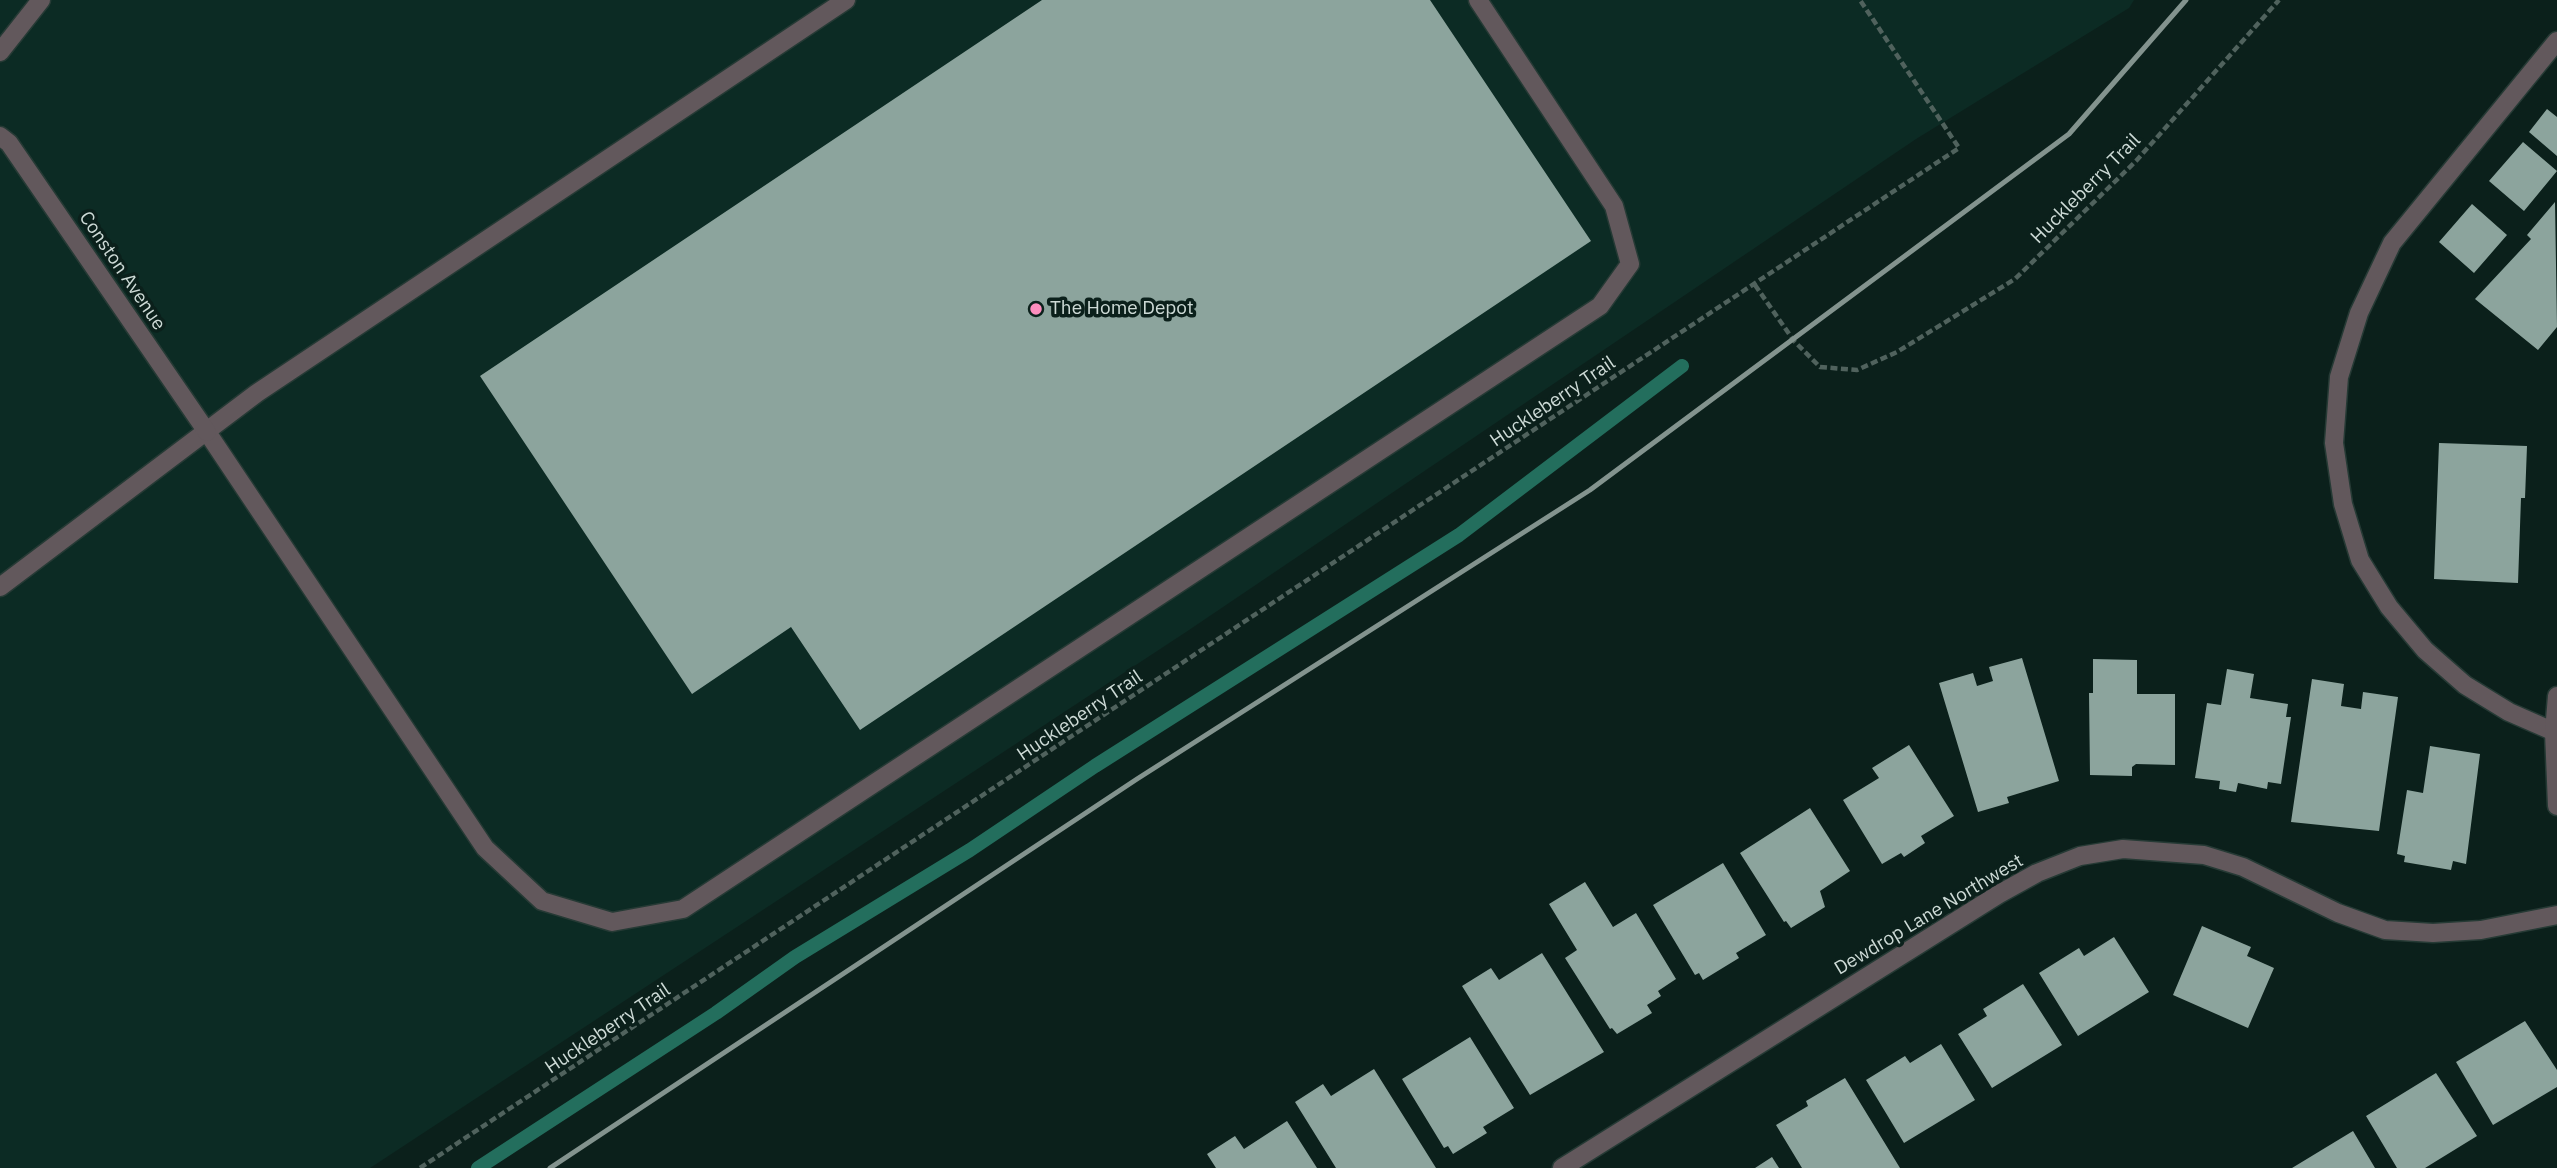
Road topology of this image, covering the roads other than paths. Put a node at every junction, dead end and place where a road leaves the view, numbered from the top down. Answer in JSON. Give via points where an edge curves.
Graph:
{"nodes":[{"id":1,"x":41,"y":0,"type":"edge"},
{"id":2,"x":846,"y":0,"type":"edge"},
{"id":3,"x":1478,"y":0,"type":"edge"},
{"id":4,"x":2557,"y":41,"type":"edge"},
{"id":5,"x":0,"y":52,"type":"edge"},
{"id":6,"x":0,"y":136,"type":"edge"},
{"id":7,"x":206,"y":432,"type":"junction"},
{"id":8,"x":0,"y":587,"type":"edge"},
{"id":9,"x":2557,"y":696,"type":"edge"},
{"id":10,"x":2555,"y":733,"type":"edge"},
{"id":11,"x":2557,"y":806,"type":"edge"},
{"id":12,"x":2557,"y":915,"type":"edge"},
{"id":13,"x":1562,"y":1168,"type":"edge"}],
"edges":[{"from":1,"to":5,"type":"street"},
{"from":2,"to":7,"type":"street","via":[[508,223]]},
{"from":3,"to":7,"type":"street","name":"Conston Avenue","via":[[1615,206],[1630,264],[1600,306],[683,909],[612,922],[542,901],[485,848]]},
{"from":4,"to":10,"type":"street","via":[[2392,243],[2359,313],[2339,377],[2334,443],[2343,504],[2360,559],[2389,607],[2424,650],[2465,685]]},
{"from":6,"to":7,"type":"street","name":"Conston Avenue"},
{"from":7,"to":8,"type":"street"},
{"from":9,"to":10,"type":"street"},
{"from":10,"to":11,"type":"street"},
{"from":12,"to":13,"type":"street","name":"Dewdrop Lane Northwest","via":[[2480,930],[2385,930],[2338,913],[2244,867],[2204,855],[2123,849],[2080,856],[1999,894]]}]}
